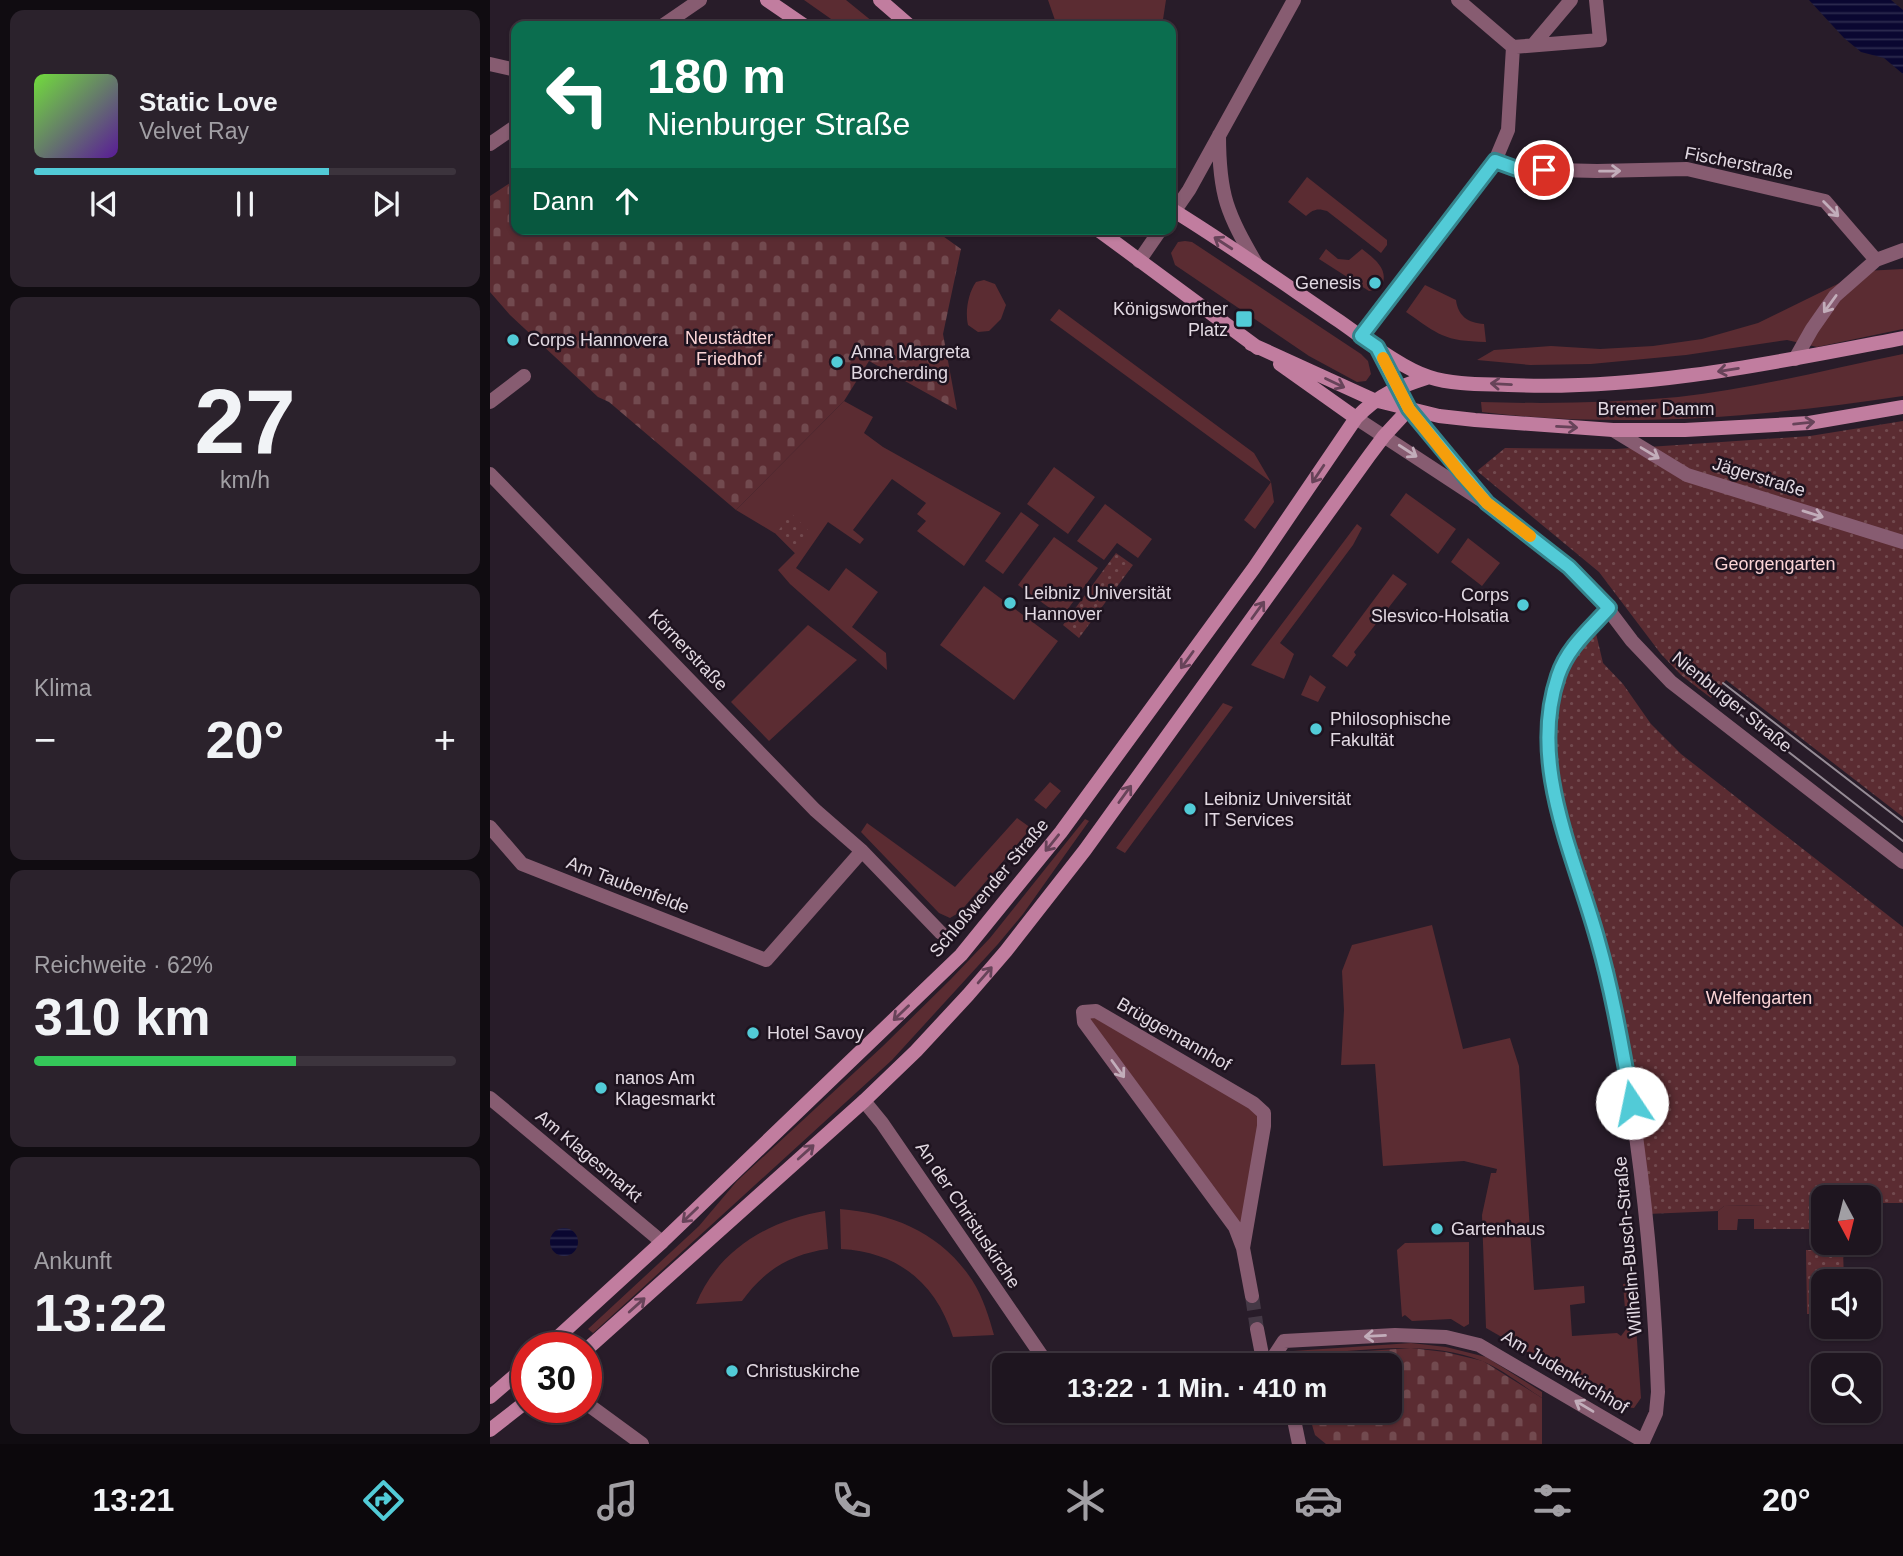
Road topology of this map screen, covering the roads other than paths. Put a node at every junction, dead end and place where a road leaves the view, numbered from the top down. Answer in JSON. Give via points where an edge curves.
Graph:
{"nodes":[{"id":1,"x":700,"y":0,"type":"edge"},
{"id":2,"x":766,"y":0,"type":"edge"},
{"id":3,"x":880,"y":0,"type":"edge"},
{"id":4,"x":1294,"y":0,"type":"edge"},
{"id":5,"x":1458,"y":0,"type":"edge"},
{"id":6,"x":1571,"y":0,"type":"edge"},
{"id":7,"x":1596,"y":0,"type":"edge"},
{"id":8,"x":669,"y":21,"type":"edge"},
{"id":9,"x":798,"y":21,"type":"edge"},
{"id":10,"x":904,"y":21,"type":"edge"},
{"id":11,"x":1533,"y":45,"type":"junction"},
{"id":12,"x":1513,"y":47,"type":"junction"},
{"id":13,"x":490,"y":64,"type":"edge"},
{"id":14,"x":511,"y":69,"type":"edge"},
{"id":15,"x":511,"y":129,"type":"edge"},
{"id":16,"x":1219,"y":134,"type":"junction"},
{"id":17,"x":490,"y":144,"type":"edge"},
{"id":18,"x":1495,"y":161,"type":"junction"},
{"id":19,"x":1176,"y":207,"type":"edge"},
{"id":20,"x":1176,"y":214,"type":"edge"},
{"id":21,"x":1105,"y":235,"type":"edge"},
{"id":22,"x":1157,"y":235,"type":"edge"},
{"id":23,"x":1903,"y":250,"type":"edge"},
{"id":24,"x":1876,"y":260,"type":"junction"},
{"id":25,"x":1139,"y":261,"type":"junction"},
{"id":26,"x":1257,"y":265,"type":"junction"},
{"id":27,"x":1361,"y":336,"type":"junction"},
{"id":28,"x":1903,"y":338,"type":"edge"},
{"id":29,"x":1251,"y":344,"type":"junction"},
{"id":30,"x":1377,"y":347,"type":"junction"},
{"id":31,"x":1795,"y":359,"type":"junction"},
{"id":32,"x":524,"y":376,"type":"dead end"},
{"id":33,"x":1429,"y":377,"type":"junction"},
{"id":34,"x":1398,"y":387,"type":"junction"},
{"id":35,"x":1374,"y":400,"type":"junction"},
{"id":36,"x":490,"y":402,"type":"edge"},
{"id":37,"x":1903,"y":407,"type":"edge"},
{"id":38,"x":1409,"y":409,"type":"junction"},
{"id":39,"x":1356,"y":418,"type":"junction"},
{"id":40,"x":1613,"y":430,"type":"junction"},
{"id":41,"x":1384,"y":436,"type":"junction"},
{"id":42,"x":490,"y":474,"type":"edge"},
{"id":43,"x":1487,"y":503,"type":"junction"},
{"id":44,"x":1899,"y":540,"type":"edge"},
{"id":45,"x":1609,"y":608,"type":"junction"},
{"id":46,"x":490,"y":827,"type":"edge"},
{"id":47,"x":862,"y":851,"type":"junction"},
{"id":48,"x":1903,"y":862,"type":"edge"},
{"id":49,"x":941,"y":933,"type":"dead end"},
{"id":50,"x":490,"y":1098,"type":"edge"},
{"id":51,"x":864,"y":1101,"type":"junction"},
{"id":52,"x":662,"y":1242,"type":"junction"},
{"id":53,"x":1243,"y":1248,"type":"junction"},
{"id":54,"x":1252,"y":1296,"type":"tunnel mouth"},
{"id":55,"x":1258,"y":1329,"type":"tunnel mouth"},
{"id":56,"x":564,"y":1332,"type":"edge"},
{"id":57,"x":602,"y":1336,"type":"edge"},
{"id":58,"x":1040,"y":1353,"type":"edge"},
{"id":59,"x":1263,"y":1353,"type":"edge"},
{"id":60,"x":1275,"y":1353,"type":"edge"},
{"id":61,"x":511,"y":1379,"type":"edge"},
{"id":62,"x":490,"y":1397,"type":"edge"},
{"id":63,"x":511,"y":1414,"type":"edge"},
{"id":64,"x":602,"y":1415,"type":"edge"},
{"id":65,"x":1295,"y":1423,"type":"edge"},
{"id":66,"x":490,"y":1430,"type":"edge"},
{"id":67,"x":1643,"y":1443,"type":"edge"},
{"id":68,"x":642,"y":1444,"type":"edge"},
{"id":69,"x":1299,"y":1444,"type":"edge"}],
"edges":[{"from":1,"to":8,"type":"street"},
{"from":2,"to":9,"type":"main road"},
{"from":3,"to":10,"type":"main road"},
{"from":4,"to":16,"type":"street"},
{"from":5,"to":12,"type":"street"},
{"from":6,"to":11,"type":"street"},
{"from":7,"to":11,"type":"street","via":[[1600,40]]},
{"from":11,"to":12,"type":"street"},
{"from":12,"to":18,"type":"street","via":[[1508,130]]},
{"from":13,"to":14,"type":"street"},
{"from":15,"to":17,"type":"street"},
{"from":16,"to":19,"type":"street"},
{"from":16,"to":26,"type":"street","via":[[1225,203]]},
{"from":18,"to":24,"type":"street","name":"Fischerstraße","one_way":true,"via":[[1517,169],[1687,169],[1825,201]]},
{"from":18,"to":27,"type":"street"},
{"from":26,"to":20,"type":"main road","one_way":true},
{"from":21,"to":25,"type":"main road"},
{"from":22,"to":25,"type":"street"},
{"from":23,"to":24,"type":"street"},
{"from":24,"to":31,"type":"street","one_way":true,"via":[[1835,296]]},
{"from":25,"to":29,"type":"main road"},
{"from":26,"to":27,"type":"main road"},
{"from":27,"to":30,"type":"main road"},
{"from":28,"to":31,"type":"main road","name":"Bremer Damm"},
{"from":29,"to":35,"type":"main road","one_way":true},
{"from":29,"to":39,"type":"main road"},
{"from":30,"to":33,"type":"main road"},
{"from":30,"to":34,"type":"main road"},
{"from":31,"to":33,"type":"main road","name":"Bremer Damm","one_way":true,"via":[[1619,383],[1535,386]]},
{"from":32,"to":36,"type":"street"},
{"from":33,"to":34,"type":"main road"},
{"from":34,"to":35,"type":"main road"},
{"from":34,"to":38,"type":"main road"},
{"from":35,"to":38,"type":"main road"},
{"from":35,"to":39,"type":"main road"},
{"from":40,"to":37,"type":"main road","name":"Bremer Damm","one_way":true,"via":[[1746,428]]},
{"from":38,"to":40,"type":"main road","name":"Bremer Damm","one_way":true,"via":[[1475,420]]},
{"from":38,"to":41,"type":"main road"},
{"from":38,"to":43,"type":"street","name":"Nienburger Straße"},
{"from":39,"to":41,"type":"street"},
{"from":39,"to":52,"type":"main road","name":"Schloßwender Straße","one_way":true,"via":[[1254,568],[1077,810],[961,955]]},
{"from":40,"to":44,"type":"street","name":"Jägerstraße","one_way":true,"via":[[1687,475]]},
{"from":41,"to":43,"type":"street","name":"Nienburger Straße","one_way":true},
{"from":51,"to":41,"type":"main road","one_way":true,"via":[[968,995],[1028,923]]},
{"from":42,"to":47,"type":"street","name":"Körnerstraße","via":[[815,810]]},
{"from":43,"to":45,"type":"street","name":"Nienburger Straße","via":[[1569,567]]},
{"from":45,"to":48,"type":"street","name":"Nienburger Straße","via":[[1632,641],[1671,681]]},
{"from":45,"to":67,"type":"street","name":"Wilhelm-Busch-Straße","via":[[1569,652],[1558,674],[1549,710],[1549,765],[1608,978],[1632,1103],[1647,1214],[1658,1392],[1656,1413]]},
{"from":46,"to":47,"type":"street","name":"Am Taubenfelde","via":[[522,864],[766,960]]},
{"from":47,"to":49,"type":"street","name":"Körnerstraße"},
{"from":50,"to":52,"type":"street","name":"Am Klagesmarkt"},
{"from":57,"to":51,"type":"main road","one_way":true},
{"from":51,"to":58,"type":"street","name":"An der Christuskirche"},
{"from":52,"to":56,"type":"main road","name":"Schloßwender Straße"},
{"from":53,"to":53,"type":"street","name":"Brüggemannhof","one_way":true,"via":[[1264,1113],[1096,1011],[1083,1012],[1084,1022],[1235,1227]]},
{"from":53,"to":54,"type":"street","name":"Brüggemannhof"},
{"from":55,"to":59,"type":"street"},
{"from":67,"to":60,"type":"street","name":"Am Judenkirchhof","one_way":true,"via":[[1479,1345],[1446,1337],[1395,1335],[1284,1341]]},
{"from":61,"to":62,"type":"main road"},
{"from":63,"to":66,"type":"main road"},
{"from":64,"to":68,"type":"street"},
{"from":65,"to":69,"type":"street"}]}
